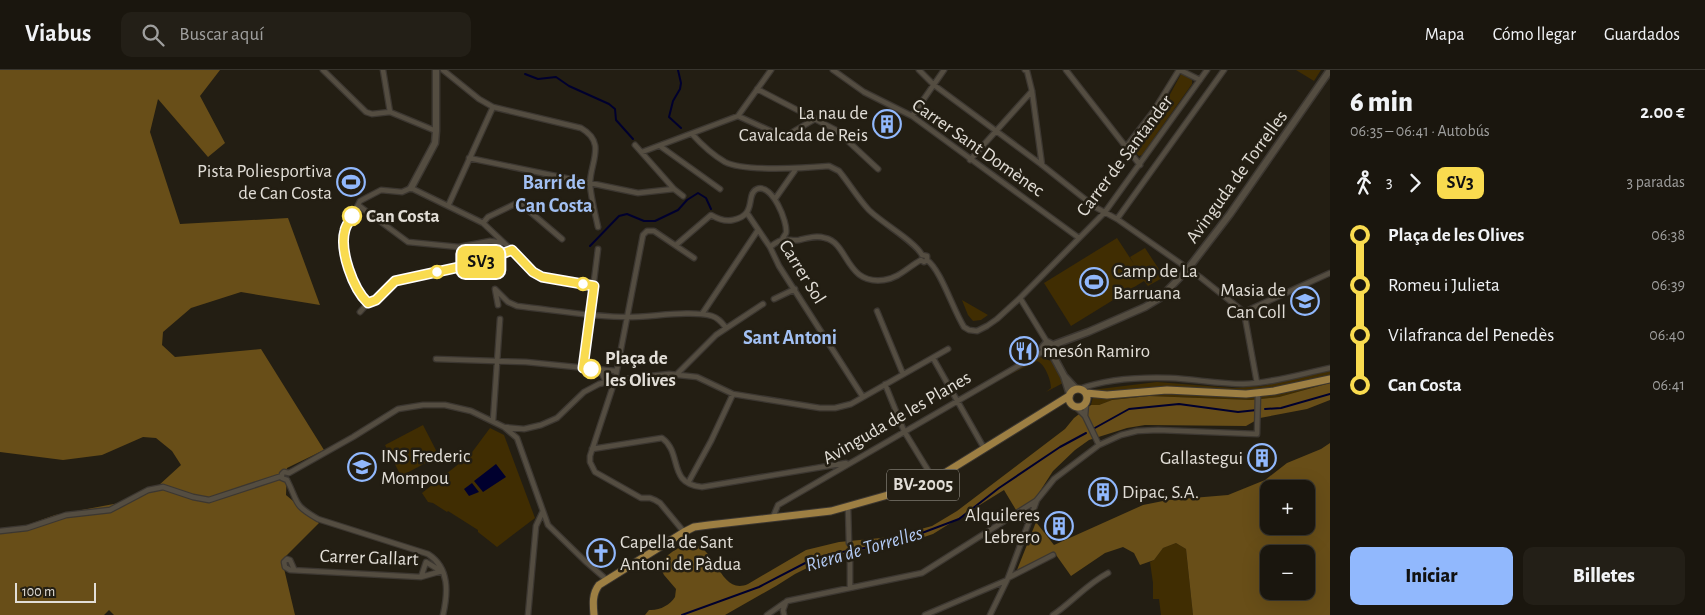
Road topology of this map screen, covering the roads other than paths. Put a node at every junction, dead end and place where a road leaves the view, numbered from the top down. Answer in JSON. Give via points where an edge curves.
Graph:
{"nodes":[{"id":1,"x":323,"y":70,"type":"edge"},
{"id":2,"x":383,"y":70,"type":"edge"},
{"id":3,"x":436,"y":70,"type":"edge"},
{"id":4,"x":443,"y":70,"type":"edge"},
{"id":5,"x":771,"y":70,"type":"edge"},
{"id":6,"x":833,"y":70,"type":"edge"},
{"id":7,"x":918,"y":70,"type":"edge"},
{"id":8,"x":944,"y":70,"type":"edge"},
{"id":9,"x":1026,"y":70,"type":"edge"},
{"id":10,"x":1066,"y":70,"type":"edge"},
{"id":11,"x":1180,"y":70,"type":"edge"},
{"id":12,"x":1207,"y":70,"type":"edge"},
{"id":13,"x":1224,"y":70,"type":"edge"},
{"id":14,"x":1330,"y":70,"type":"edge"},
{"id":15,"x":1200,"y":80,"type":"junction"},
{"id":16,"x":1327,"y":81,"type":"edge"},
{"id":17,"x":934,"y":85,"type":"junction"},
{"id":18,"x":757,"y":89,"type":"junction"},
{"id":19,"x":1032,"y":90,"type":"junction"},
{"id":20,"x":493,"y":107,"type":"junction"},
{"id":21,"x":390,"y":112,"type":"junction"},
{"id":22,"x":738,"y":116,"type":"junction"},
{"id":23,"x":912,"y":116,"type":"junction"},
{"id":24,"x":815,"y":119,"type":"junction"},
{"id":25,"x":436,"y":131,"type":"junction"},
{"id":26,"x":996,"y":131,"type":"junction"},
{"id":27,"x":692,"y":134,"type":"junction"},
{"id":28,"x":635,"y":145,"type":"dead end"},
{"id":29,"x":660,"y":146,"type":"junction"},
{"id":30,"x":1126,"y":147,"type":"junction"},
{"id":31,"x":642,"y":152,"type":"junction"},
{"id":32,"x":469,"y":158,"type":"junction"},
{"id":33,"x":970,"y":160,"type":"junction"},
{"id":34,"x":1042,"y":164,"type":"junction"},
{"id":35,"x":1140,"y":165,"type":"junction"},
{"id":36,"x":796,"y":169,"type":"junction"},
{"id":37,"x":878,"y":169,"type":"dead end"},
{"id":38,"x":590,"y":184,"type":"junction"},
{"id":39,"x":411,"y":188,"type":"junction"},
{"id":40,"x":674,"y":189,"type":"junction"},
{"id":41,"x":720,"y":189,"type":"dead end"},
{"id":42,"x":683,"y":196,"type":"dead end"},
{"id":43,"x":775,"y":199,"type":"junction"},
{"id":44,"x":358,"y":205,"type":"junction"},
{"id":45,"x":448,"y":206,"type":"junction"},
{"id":46,"x":1105,"y":212,"type":"junction"},
{"id":47,"x":747,"y":213,"type":"junction"},
{"id":48,"x":1117,"y":219,"type":"junction"},
{"id":49,"x":483,"y":223,"type":"junction"},
{"id":50,"x":598,"y":227,"type":"dead end"},
{"id":51,"x":758,"y":230,"type":"junction"},
{"id":52,"x":496,"y":234,"type":"junction"},
{"id":53,"x":562,"y":238,"type":"dead end"},
{"id":54,"x":1079,"y":238,"type":"junction"},
{"id":55,"x":782,"y":240,"type":"junction"},
{"id":56,"x":490,"y":241,"type":"junction"},
{"id":57,"x":505,"y":244,"type":"junction"},
{"id":58,"x":676,"y":245,"type":"junction"},
{"id":59,"x":770,"y":247,"type":"junction"},
{"id":60,"x":512,"y":250,"type":"junction"},
{"id":61,"x":598,"y":250,"type":"dead end"},
{"id":62,"x":499,"y":255,"type":"junction"},
{"id":63,"x":694,"y":258,"type":"dead end"},
{"id":64,"x":921,"y":258,"type":"junction"},
{"id":65,"x":1187,"y":270,"type":"junction"},
{"id":66,"x":1330,"y":273,"type":"edge"},
{"id":67,"x":594,"y":286,"type":"junction"},
{"id":68,"x":795,"y":289,"type":"junction"},
{"id":69,"x":1020,"y":298,"type":"junction"},
{"id":70,"x":774,"y":299,"type":"dead end"},
{"id":71,"x":368,"y":303,"type":"junction"},
{"id":72,"x":763,"y":304,"type":"dead end"},
{"id":73,"x":498,"y":306,"type":"dead end"},
{"id":74,"x":877,"y":311,"type":"dead end"},
{"id":75,"x":360,"y":312,"type":"dead end"},
{"id":76,"x":1244,"y":312,"type":"junction"},
{"id":77,"x":702,"y":314,"type":"junction"},
{"id":78,"x":590,"y":315,"type":"junction"},
{"id":79,"x":628,"y":317,"type":"junction"},
{"id":80,"x":500,"y":319,"type":"dead end"},
{"id":81,"x":726,"y":328,"type":"junction"},
{"id":82,"x":1048,"y":348,"type":"junction"},
{"id":83,"x":948,"y":349,"type":"dead end"},
{"id":84,"x":933,"y":358,"type":"junction"},
{"id":85,"x":436,"y":360,"type":"dead end"},
{"id":86,"x":498,"y":362,"type":"junction"},
{"id":87,"x":583,"y":368,"type":"junction"},
{"id":88,"x":1330,"y":368,"type":"edge"},
{"id":89,"x":600,"y":370,"type":"junction"},
{"id":90,"x":616,"y":371,"type":"junction"},
{"id":91,"x":677,"y":374,"type":"junction"},
{"id":92,"x":902,"y":374,"type":"junction"},
{"id":93,"x":1064,"y":376,"type":"junction"},
{"id":94,"x":1330,"y":378,"type":"edge"},
{"id":95,"x":615,"y":380,"type":"junction"},
{"id":96,"x":606,"y":382,"type":"junction"},
{"id":97,"x":1257,"y":383,"type":"junction"},
{"id":98,"x":885,"y":384,"type":"junction"},
{"id":99,"x":1077,"y":389,"type":"junction"},
{"id":100,"x":1086,"y":393,"type":"junction"},
{"id":101,"x":733,"y":394,"type":"junction"},
{"id":102,"x":1070,"y":395,"type":"junction"},
{"id":103,"x":1106,"y":395,"type":"junction"},
{"id":104,"x":863,"y":397,"type":"junction"},
{"id":105,"x":1258,"y":397,"type":"junction"},
{"id":106,"x":957,"y":401,"type":"junction"},
{"id":107,"x":1086,"y":403,"type":"junction"},
{"id":108,"x":1055,"y":406,"type":"junction"},
{"id":109,"x":1074,"y":406,"type":"junction"},
{"id":110,"x":1085,"y":416,"type":"junction"},
{"id":111,"x":494,"y":421,"type":"junction"},
{"id":112,"x":504,"y":427,"type":"junction"},
{"id":113,"x":524,"y":429,"type":"junction"},
{"id":114,"x":904,"y":432,"type":"junction"},
{"id":115,"x":517,"y":438,"type":"junction"},
{"id":116,"x":1099,"y":445,"type":"junction"},
{"id":117,"x":984,"y":448,"type":"junction"},
{"id":118,"x":592,"y":449,"type":"junction"},
{"id":119,"x":851,"y":462,"type":"junction"},
{"id":120,"x":289,"y":472,"type":"junction"},
{"id":121,"x":282,"y":476,"type":"junction"},
{"id":122,"x":287,"y":480,"type":"junction"},
{"id":123,"x":934,"y":480,"type":"junction"},
{"id":124,"x":688,"y":483,"type":"junction"},
{"id":125,"x":1037,"y":500,"type":"junction"},
{"id":126,"x":848,"y":507,"type":"junction"},
{"id":127,"x":542,"y":513,"type":"junction"},
{"id":128,"x":1010,"y":516,"type":"junction"},
{"id":129,"x":773,"y":517,"type":"junction"},
{"id":130,"x":1028,"y":522,"type":"junction"},
{"id":131,"x":548,"y":525,"type":"junction"},
{"id":132,"x":536,"y":526,"type":"junction"},
{"id":133,"x":0,"y":531,"type":"edge"},
{"id":134,"x":684,"y":532,"type":"junction"},
{"id":135,"x":849,"y":543,"type":"dead end"},
{"id":136,"x":850,"y":552,"type":"dead end"},
{"id":137,"x":1053,"y":555,"type":"dead end"},
{"id":138,"x":294,"y":570,"type":"dead end"},
{"id":139,"x":442,"y":571,"type":"junction"},
{"id":140,"x":1108,"y":573,"type":"dead end"},
{"id":141,"x":421,"y":577,"type":"junction"},
{"id":142,"x":1007,"y":579,"type":"junction"},
{"id":143,"x":607,"y":580,"type":"junction"},
{"id":144,"x":850,"y":587,"type":"junction"},
{"id":145,"x":787,"y":601,"type":"junction"},
{"id":146,"x":443,"y":615,"type":"edge"},
{"id":147,"x":528,"y":615,"type":"edge"},
{"id":148,"x":594,"y":615,"type":"edge"},
{"id":149,"x":767,"y":615,"type":"edge"},
{"id":150,"x":784,"y":615,"type":"edge"},
{"id":151,"x":925,"y":615,"type":"edge"},
{"id":152,"x":990,"y":615,"type":"edge"},
{"id":153,"x":1053,"y":615,"type":"edge"}],
"edges":[{"from":1,"to":21,"type":"street","via":[[366,112]]},
{"from":2,"to":21,"type":"street"},
{"from":3,"to":25,"type":"street"},
{"from":4,"to":20,"type":"street"},
{"from":5,"to":18,"type":"street"},
{"from":6,"to":23,"type":"street","name":"Carrer Sant Domènec","via":[[864,92]]},
{"from":7,"to":17,"type":"street"},
{"from":8,"to":17,"type":"street"},
{"from":9,"to":19,"type":"street"},
{"from":10,"to":30,"type":"street"},
{"from":11,"to":15,"type":"street"},
{"from":11,"to":30,"type":"street","name":"Carrer de Santander","via":[[1154,112]]},
{"from":12,"to":15,"type":"street","name":"Carrer de Santander"},
{"from":13,"to":48,"type":"street","name":"Carrer de Santander"},
{"from":14,"to":16,"type":"street","name":"Avinguda de Torrelles"},
{"from":15,"to":35,"type":"street","name":"Carrer de Santander"},
{"from":16,"to":65,"type":"street","name":"Avinguda de Torrelles"},
{"from":17,"to":23,"type":"street"},
{"from":17,"to":26,"type":"street"},
{"from":18,"to":22,"type":"street"},
{"from":18,"to":24,"type":"street"},
{"from":19,"to":26,"type":"street"},
{"from":19,"to":34,"type":"street"},
{"from":20,"to":32,"type":"street"},
{"from":20,"to":38,"type":"street","via":[[588,132],[596,147]]},
{"from":21,"to":25,"type":"street"},
{"from":22,"to":24,"type":"street","via":[[784,136]]},
{"from":22,"to":27,"type":"street"},
{"from":23,"to":33,"type":"street","name":"Carrer Sant Domènec"},
{"from":24,"to":37,"type":"street","via":[[836,130]]},
{"from":25,"to":39,"type":"street","via":[[433,148]]},
{"from":26,"to":33,"type":"street"},
{"from":26,"to":34,"type":"street"},
{"from":27,"to":29,"type":"street"},
{"from":27,"to":36,"type":"street","via":[[726,162]]},
{"from":28,"to":31,"type":"street"},
{"from":29,"to":31,"type":"street"},
{"from":29,"to":41,"type":"street"},
{"from":30,"to":35,"type":"street"},
{"from":31,"to":40,"type":"street"},
{"from":32,"to":38,"type":"street"},
{"from":32,"to":45,"type":"street"},
{"from":33,"to":54,"type":"street","name":"Carrer Sant Domènec"},
{"from":34,"to":46,"type":"street","via":[[1089,203]]},
{"from":35,"to":46,"type":"street","name":"Carrer de Santander"},
{"from":36,"to":43,"type":"street"},
{"from":36,"to":64,"type":"street","via":[[834,167],[866,207],[920,251]]},
{"from":38,"to":40,"type":"street","via":[[638,193]]},
{"from":38,"to":50,"type":"street"},
{"from":39,"to":44,"type":"street","via":[[402,192],[381,190]]},
{"from":39,"to":45,"type":"street"},
{"from":40,"to":42,"type":"street"},
{"from":43,"to":47,"type":"street","via":[[769,191],[756,189]]},
{"from":43,"to":55,"type":"street","via":[[785,222],[786,233]]},
{"from":44,"to":56,"type":"street","via":[[408,242],[459,247]]},
{"from":44,"to":71,"type":"street","via":[[345,231],[344,245],[350,271]]},
{"from":45,"to":49,"type":"street"},
{"from":46,"to":48,"type":"street"},
{"from":46,"to":54,"type":"street","name":"Carrer de Santander"},
{"from":47,"to":51,"type":"street","name":"Carrer Sol"},
{"from":47,"to":58,"type":"street","via":[[740,219],[729,221],[711,215]]},
{"from":48,"to":65,"type":"street"},
{"from":49,"to":52,"type":"street"},
{"from":49,"to":53,"type":"street","via":[[488,217],[517,203]]},
{"from":51,"to":59,"type":"street","name":"Carrer Sol"},
{"from":51,"to":77,"type":"street"},
{"from":52,"to":56,"type":"street"},
{"from":52,"to":57,"type":"street"},
{"from":54,"to":69,"type":"street","name":"Carrer de Santander"},
{"from":55,"to":59,"type":"street"},
{"from":55,"to":64,"type":"street","via":[[828,238],[855,272],[870,280],[896,277]]},
{"from":56,"to":57,"type":"street"},
{"from":57,"to":60,"type":"street"},
{"from":57,"to":62,"type":"street"},
{"from":58,"to":63,"type":"street"},
{"from":58,"to":79,"type":"street","via":[[647,230],[641,240]]},
{"from":59,"to":68,"type":"street","name":"Carrer Sol"},
{"from":60,"to":62,"type":"street"},
{"from":60,"to":67,"type":"street","via":[[542,277]]},
{"from":61,"to":67,"type":"street"},
{"from":62,"to":71,"type":"street","via":[[492,260],[395,281],[376,300]]},
{"from":64,"to":69,"type":"street","name":"Carrer de Santander","via":[[931,263],[958,317],[969,330],[988,326]]},
{"from":65,"to":76,"type":"street"},
{"from":65,"to":82,"type":"street","name":"Avinguda de Torrelles","via":[[1160,298],[1145,307]]},
{"from":66,"to":76,"type":"street"},
{"from":67,"to":78,"type":"street"},
{"from":68,"to":70,"type":"street"},
{"from":68,"to":104,"type":"street","name":"Carrer Sol"},
{"from":69,"to":82,"type":"street"},
{"from":71,"to":75,"type":"street"},
{"from":72,"to":81,"type":"street"},
{"from":73,"to":78,"type":"street","via":[[495,289],[517,306]]},
{"from":74,"to":92,"type":"street"},
{"from":76,"to":97,"type":"street"},
{"from":77,"to":79,"type":"street"},
{"from":77,"to":81,"type":"street","via":[[714,316]]},
{"from":78,"to":79,"type":"street"},
{"from":78,"to":87,"type":"street"},
{"from":79,"to":90,"type":"street"},
{"from":80,"to":86,"type":"street"},
{"from":81,"to":91,"type":"street","via":[[701,348]]},
{"from":82,"to":93,"type":"street"},
{"from":82,"to":106,"type":"street","name":"Avinguda de les Planes"},
{"from":83,"to":84,"type":"street"},
{"from":84,"to":92,"type":"street"},
{"from":84,"to":106,"type":"street"},
{"from":85,"to":86,"type":"street"},
{"from":86,"to":87,"type":"street"},
{"from":86,"to":111,"type":"street"},
{"from":87,"to":89,"type":"street"},
{"from":88,"to":97,"type":"street"},
{"from":89,"to":90,"type":"street"},
{"from":89,"to":96,"type":"street"},
{"from":90,"to":95,"type":"street"},
{"from":91,"to":95,"type":"street"},
{"from":91,"to":101,"type":"street","via":[[697,377]]},
{"from":92,"to":98,"type":"street"},
{"from":93,"to":99,"type":"street"},
{"from":93,"to":102,"type":"street"},
{"from":94,"to":105,"type":"main road","number":"BV-2005"},
{"from":95,"to":96,"type":"street"},
{"from":95,"to":118,"type":"street"},
{"from":96,"to":113,"type":"street","via":[[584,392],[557,418]]},
{"from":97,"to":99,"type":"street","via":[[1145,378]]},
{"from":98,"to":104,"type":"street"},
{"from":98,"to":114,"type":"street"},
{"from":99,"to":100,"type":"main road","number":"BV-2005"},
{"from":99,"to":102,"type":"main road","number":"BV-2005"},
{"from":100,"to":103,"type":"main road","number":"BV-2005"},
{"from":100,"to":107,"type":"main road"},
{"from":101,"to":104,"type":"street","via":[[820,408],[851,404]]},
{"from":101,"to":124,"type":"street"},
{"from":102,"to":108,"type":"main road","number":"BV-2005"},
{"from":102,"to":109,"type":"main road","via":[[1069,401]]},
{"from":103,"to":105,"type":"main road","number":"BV-2005","via":[[1160,390]]},
{"from":103,"to":107,"type":"main road","number":"BV-2005"},
{"from":105,"to":116,"type":"street","via":[[1257,434],[1137,431]]},
{"from":106,"to":114,"type":"street","name":"Avinguda de les Planes"},
{"from":106,"to":117,"type":"street"},
{"from":107,"to":109,"type":"main road","number":"BV-2005","via":[[1082,407]]},
{"from":107,"to":110,"type":"street"},
{"from":108,"to":109,"type":"main road","number":"BV-2005"},
{"from":108,"to":117,"type":"main road","number":"BV-2005"},
{"from":109,"to":110,"type":"street"},
{"from":110,"to":116,"type":"street"},
{"from":111,"to":112,"type":"street"},
{"from":111,"to":120,"type":"street","via":[[471,411],[445,406],[398,409]]},
{"from":112,"to":113,"type":"street"},
{"from":112,"to":115,"type":"street"},
{"from":113,"to":115,"type":"street"},
{"from":114,"to":119,"type":"street","name":"Avinguda de les Planes"},
{"from":114,"to":123,"type":"street"},
{"from":115,"to":127,"type":"street"},
{"from":116,"to":125,"type":"street","via":[[1054,478]]},
{"from":117,"to":123,"type":"main road","number":"BV-2005"},
{"from":118,"to":124,"type":"street","via":[[662,438],[671,447],[678,471]]},
{"from":118,"to":134,"type":"street","via":[[590,462],[596,472],[640,498],[655,500]]},
{"from":119,"to":124,"type":"street","via":[[711,486]]},
{"from":119,"to":129,"type":"street","name":"Avinguda de les Planes","via":[[778,505]]},
{"from":120,"to":121,"type":"street"},
{"from":120,"to":122,"type":"street"},
{"from":121,"to":122,"type":"street"},
{"from":121,"to":133,"type":"street","via":[[209,500],[163,487],[148,490],[110,510],[66,515],[27,528]]},
{"from":122,"to":139,"type":"street","via":[[296,503],[304,511],[428,554],[437,560]]},
{"from":123,"to":126,"type":"main road","number":"BV-2005"},
{"from":125,"to":128,"type":"street"},
{"from":125,"to":130,"type":"street"},
{"from":126,"to":129,"type":"main road","number":"BV-2005"},
{"from":126,"to":135,"type":"street"},
{"from":127,"to":131,"type":"street"},
{"from":127,"to":132,"type":"street"},
{"from":128,"to":130,"type":"street","via":[[1019,516]]},
{"from":128,"to":144,"type":"street","via":[[922,573]]},
{"from":129,"to":134,"type":"main road","number":"BV-2005","via":[[698,526]]},
{"from":130,"to":142,"type":"street"},
{"from":131,"to":132,"type":"street"},
{"from":131,"to":143,"type":"street"},
{"from":132,"to":147,"type":"street"},
{"from":134,"to":143,"type":"main road","number":"BV-2005"},
{"from":136,"to":144,"type":"street"},
{"from":137,"to":142,"type":"street"},
{"from":138,"to":141,"type":"street","name":"Carrer Gallart"},
{"from":139,"to":141,"type":"street","name":"Carrer Gallart"},
{"from":139,"to":141,"type":"street","via":[[426,562]]},
{"from":139,"to":146,"type":"street","via":[[447,596]]},
{"from":140,"to":153,"type":"street","via":[[1092,582]]},
{"from":142,"to":151,"type":"street"},
{"from":142,"to":152,"type":"street"},
{"from":143,"to":148,"type":"main road","number":"BV-2005","via":[[594,592]]},
{"from":144,"to":145,"type":"street"},
{"from":145,"to":149,"type":"street"},
{"from":145,"to":150,"type":"street"}]}
